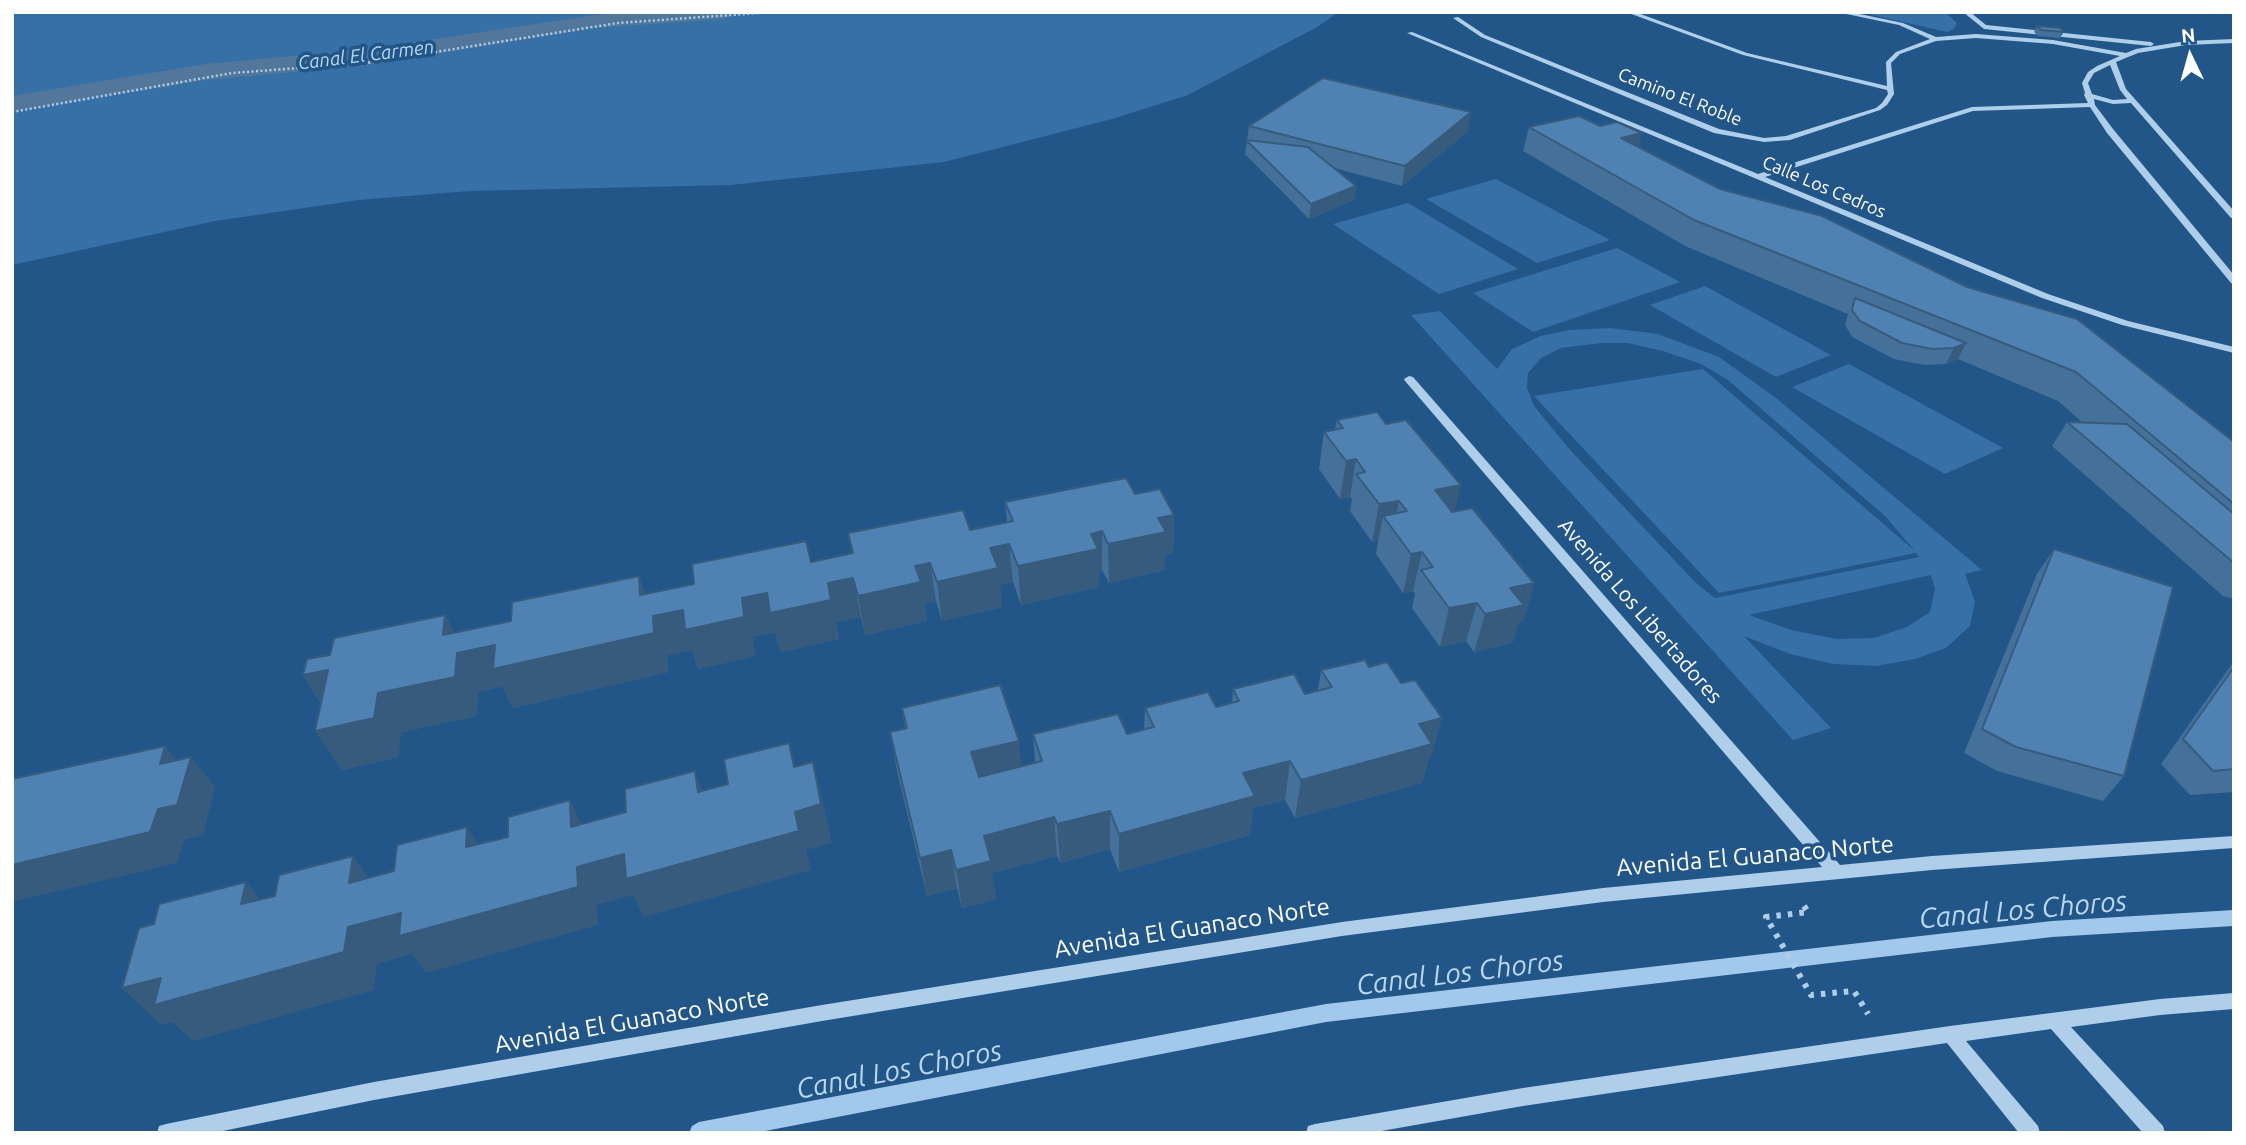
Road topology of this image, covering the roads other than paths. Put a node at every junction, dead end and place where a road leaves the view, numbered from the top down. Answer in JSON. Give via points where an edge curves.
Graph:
{"nodes":[{"id":1,"x":1629,"y":12,"type":"edge"},
{"id":2,"x":1840,"y":12,"type":"edge"},
{"id":3,"x":1966,"y":12,"type":"edge"},
{"id":4,"x":1457,"y":18,"type":"dead end"},
{"id":5,"x":1984,"y":27,"type":"junction"},
{"id":6,"x":1410,"y":33,"type":"dead end"},
{"id":7,"x":1976,"y":36,"type":"junction"},
{"id":8,"x":1935,"y":39,"type":"junction"},
{"id":9,"x":2234,"y":41,"type":"edge"},
{"id":10,"x":2163,"y":46,"type":"junction"},
{"id":11,"x":2127,"y":55,"type":"junction"},
{"id":12,"x":2113,"y":62,"type":"junction"},
{"id":13,"x":1890,"y":89,"type":"junction"},
{"id":14,"x":2087,"y":95,"type":"junction"},
{"id":15,"x":2132,"y":101,"type":"junction"},
{"id":16,"x":2092,"y":105,"type":"junction"},
{"id":17,"x":1757,"y":177,"type":"junction"},
{"id":18,"x":2234,"y":216,"type":"edge"},
{"id":19,"x":2234,"y":281,"type":"edge"},
{"id":20,"x":2234,"y":350,"type":"edge"},
{"id":21,"x":1409,"y":379,"type":"dead end"},
{"id":22,"x":2234,"y":842,"type":"edge"},
{"id":23,"x":1837,"y":873,"type":"junction"},
{"id":24,"x":2234,"y":1001,"type":"edge"},
{"id":25,"x":2054,"y":1020,"type":"junction"},
{"id":26,"x":1950,"y":1034,"type":"junction"},
{"id":27,"x":166,"y":1133,"type":"edge"},
{"id":28,"x":1315,"y":1133,"type":"edge"},
{"id":29,"x":2031,"y":1133,"type":"edge"},
{"id":30,"x":2156,"y":1133,"type":"edge"}],
"edges":[{"from":1,"to":13,"type":"street","via":[[1745,54]]},
{"from":2,"to":8,"type":"street","via":[[1901,24]]},
{"from":3,"to":5,"type":"street"},
{"from":4,"to":13,"type":"street","name":"Camino El Roble","via":[[1483,36],[1717,131],[1750,139],[1787,138],[1866,115],[1885,104]]},
{"from":5,"to":7,"type":"street"},
{"from":5,"to":10,"type":"street"},
{"from":6,"to":17,"type":"street","name":"Calle Los Cedros"},
{"from":7,"to":8,"type":"street"},
{"from":7,"to":11,"type":"street","via":[[2053,42]]},
{"from":8,"to":13,"type":"street","via":[[1898,53],[1888,63]]},
{"from":9,"to":10,"type":"street"},
{"from":10,"to":11,"type":"street"},
{"from":11,"to":12,"type":"street"},
{"from":12,"to":14,"type":"street","via":[[2087,78]]},
{"from":12,"to":15,"type":"street","via":[[2117,80]]},
{"from":14,"to":15,"type":"street","via":[[2113,102]]},
{"from":14,"to":16,"type":"street"},
{"from":15,"to":18,"type":"street"},
{"from":16,"to":17,"type":"lane","via":[[1972,109]]},
{"from":16,"to":19,"type":"street"},
{"from":17,"to":20,"type":"street","name":"Calle Los Cedros","via":[[2045,296],[2124,323]]},
{"from":21,"to":23,"type":"street","name":"Avenida Los Libertadores"},
{"from":22,"to":23,"type":"street","name":"Avenida El Guanaco Norte"},
{"from":23,"to":27,"type":"street","name":"Avenida El Guanaco Norte","via":[[1603,895],[1342,929],[794,1017],[374,1091]]},
{"from":24,"to":25,"type":"street"},
{"from":25,"to":26,"type":"street"},
{"from":25,"to":30,"type":"street"},
{"from":26,"to":28,"type":"street","via":[[1523,1097]]},
{"from":26,"to":29,"type":"street"}]}
